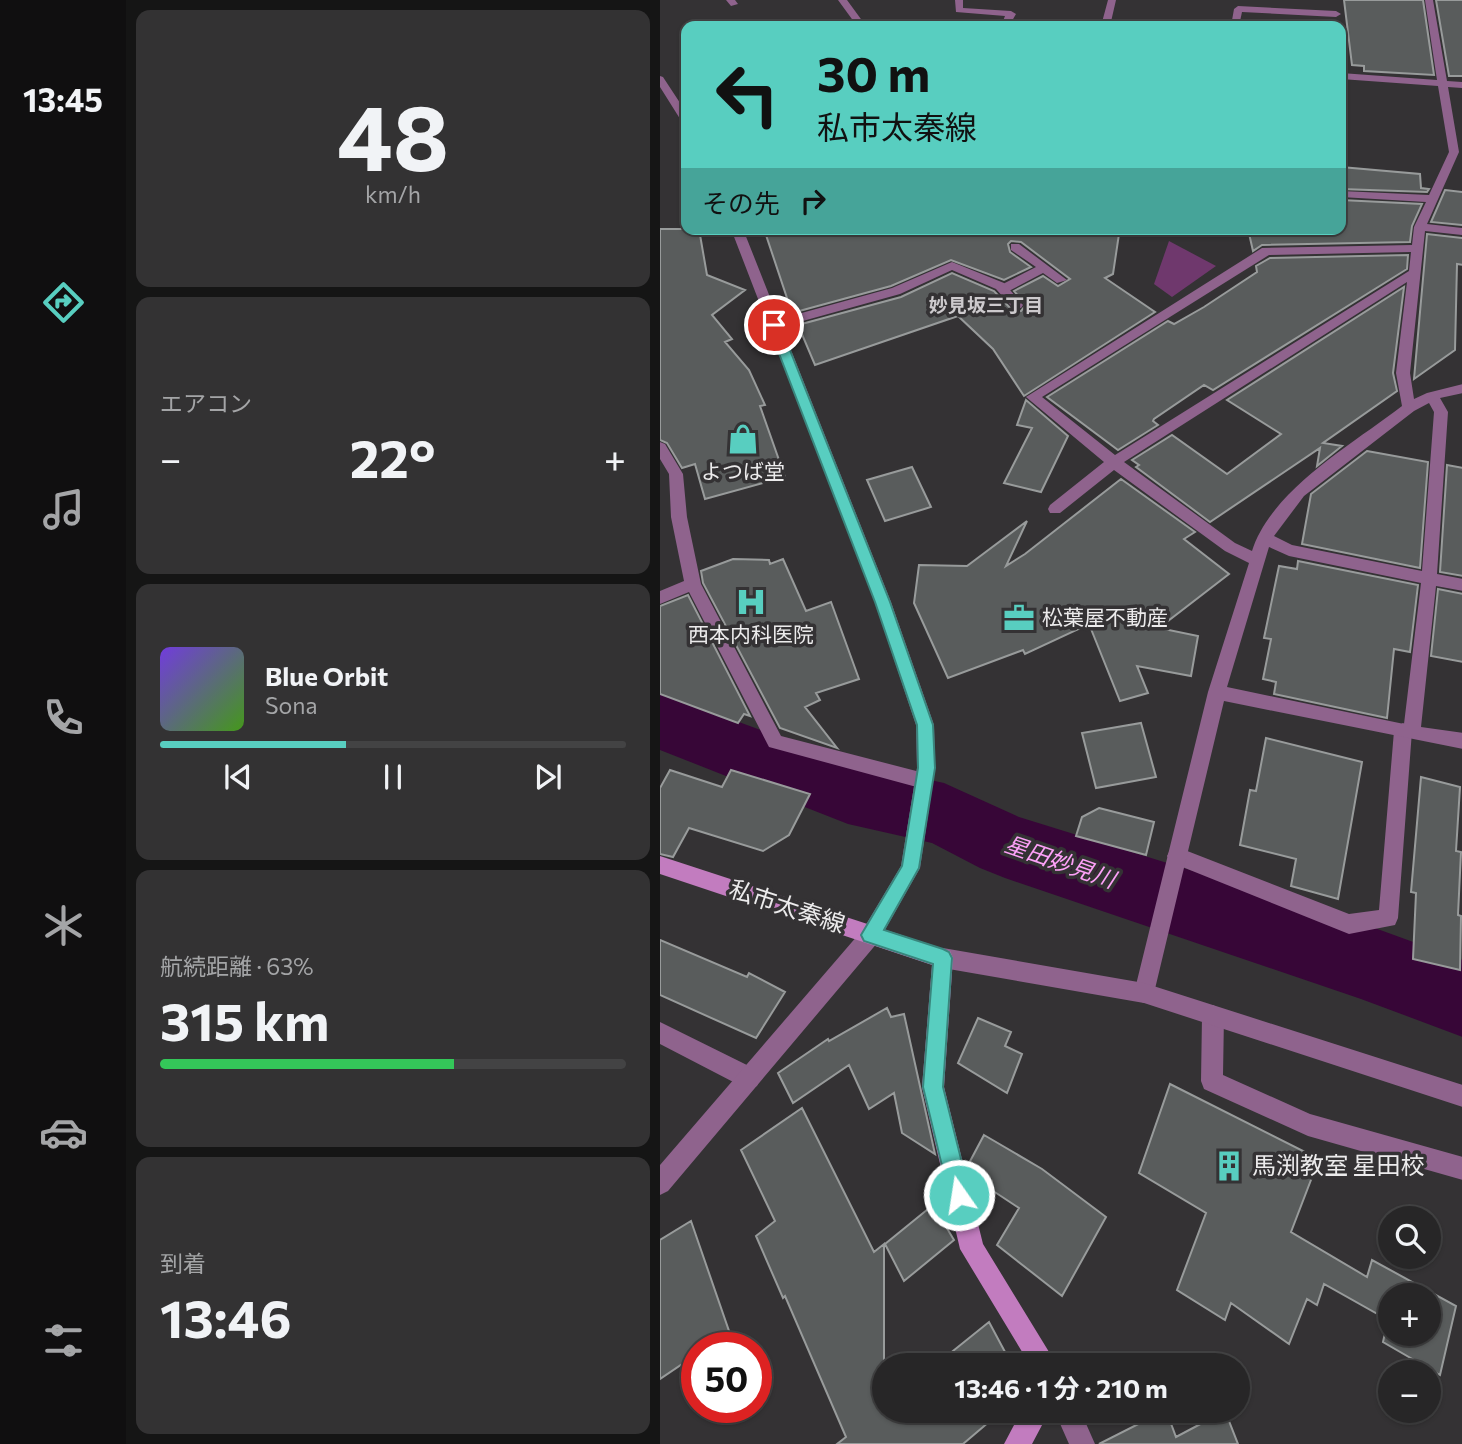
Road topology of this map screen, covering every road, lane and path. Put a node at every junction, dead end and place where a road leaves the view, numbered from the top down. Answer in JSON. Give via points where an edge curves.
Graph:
{"nodes":[{"id":1,"x":842,"y":0,"type":"edge"},
{"id":2,"x":959,"y":0,"type":"edge"},
{"id":3,"x":1112,"y":0,"type":"edge"},
{"id":4,"x":1335,"y":0,"type":"edge"},
{"id":5,"x":1429,"y":0,"type":"edge"},
{"id":6,"x":1336,"y":14,"type":"junction"},
{"id":7,"x":858,"y":21,"type":"edge"},
{"id":8,"x":1007,"y":21,"type":"edge"},
{"id":9,"x":1106,"y":21,"type":"edge"},
{"id":10,"x":1236,"y":21,"type":"edge"},
{"id":11,"x":1337,"y":21,"type":"edge"},
{"id":12,"x":1346,"y":76,"type":"edge"},
{"id":13,"x":660,"y":79,"type":"edge"},
{"id":14,"x":1444,"y":83,"type":"junction"},
{"id":15,"x":1462,"y":85,"type":"edge"},
{"id":16,"x":681,"y":102,"type":"edge"},
{"id":17,"x":1346,"y":194,"type":"edge"},
{"id":18,"x":1432,"y":198,"type":"junction"},
{"id":19,"x":1420,"y":227,"type":"junction"},
{"id":20,"x":1462,"y":232,"type":"edge"},
{"id":21,"x":739,"y":235,"type":"edge"},
{"id":22,"x":1015,"y":247,"type":"dead end"},
{"id":23,"x":1418,"y":248,"type":"junction"},
{"id":24,"x":1044,"y":268,"type":"junction"},
{"id":25,"x":1415,"y":272,"type":"junction"},
{"id":26,"x":1061,"y":280,"type":"dead end"},
{"id":27,"x":1003,"y":289,"type":"junction"},
{"id":28,"x":1017,"y":305,"type":"dead end"},
{"id":29,"x":774,"y":325,"type":"junction"},
{"id":30,"x":1462,"y":388,"type":"edge"},
{"id":31,"x":1432,"y":396,"type":"junction"},
{"id":32,"x":1409,"y":408,"type":"junction"},
{"id":33,"x":660,"y":447,"type":"edge"},
{"id":34,"x":1114,"y":462,"type":"junction"},
{"id":35,"x":1055,"y":509,"type":"dead end"},
{"id":36,"x":1264,"y":538,"type":"junction"},
{"id":37,"x":1256,"y":560,"type":"junction"},
{"id":38,"x":1429,"y":579,"type":"junction"},
{"id":39,"x":693,"y":584,"type":"junction"},
{"id":40,"x":1462,"y":585,"type":"edge"},
{"id":41,"x":660,"y":598,"type":"edge"},
{"id":42,"x":1217,"y":692,"type":"junction"},
{"id":43,"x":1408,"y":732,"type":"junction"},
{"id":44,"x":1462,"y":741,"type":"edge"},
{"id":45,"x":923,"y":788,"type":"junction"},
{"id":46,"x":1176,"y":860,"type":"junction"},
{"id":47,"x":660,"y":865,"type":"edge"},
{"id":48,"x":871,"y":935,"type":"junction"},
{"id":49,"x":943,"y":958,"type":"junction"},
{"id":50,"x":1144,"y":993,"type":"junction"},
{"id":51,"x":1213,"y":1016,"type":"junction"},
{"id":52,"x":660,"y":1033,"type":"edge"},
{"id":53,"x":749,"y":1078,"type":"junction"},
{"id":54,"x":1462,"y":1096,"type":"edge"},
{"id":55,"x":1462,"y":1169,"type":"edge"},
{"id":56,"x":660,"y":1183,"type":"edge"},
{"id":57,"x":1037,"y":1353,"type":"edge"},
{"id":58,"x":1029,"y":1423,"type":"edge"},
{"id":59,"x":1073,"y":1423,"type":"edge"},
{"id":60,"x":1017,"y":1444,"type":"edge"},
{"id":61,"x":1082,"y":1444,"type":"edge"}],
"edges":[{"from":1,"to":7,"type":"street"},
{"from":2,"to":8,"type":"street","via":[[959,10],[1012,11]]},
{"from":3,"to":9,"type":"street"},
{"from":4,"to":6,"type":"street"},
{"from":5,"to":14,"type":"street"},
{"from":6,"to":10,"type":"street","via":[[1238,9]]},
{"from":6,"to":11,"type":"street"},
{"from":12,"to":14,"type":"street"},
{"from":13,"to":16,"type":"street"},
{"from":14,"to":15,"type":"street"},
{"from":14,"to":18,"type":"street","via":[[1454,152]]},
{"from":17,"to":18,"type":"street"},
{"from":18,"to":19,"type":"street"},
{"from":19,"to":20,"type":"street"},
{"from":19,"to":23,"type":"street"},
{"from":21,"to":29,"type":"street"},
{"from":22,"to":24,"type":"street"},
{"from":23,"to":25,"type":"street"},
{"from":23,"to":34,"type":"street","via":[[1266,251],[1033,397]]},
{"from":24,"to":26,"type":"street"},
{"from":24,"to":27,"type":"street"},
{"from":25,"to":32,"type":"street","via":[[1403,373]]},
{"from":25,"to":34,"type":"street"},
{"from":27,"to":28,"type":"street"},
{"from":27,"to":29,"type":"street","via":[[952,266],[896,291]]},
{"from":29,"to":45,"type":"street","via":[[883,602],[925,725]]},
{"from":30,"to":31,"type":"street"},
{"from":31,"to":32,"type":"street"},
{"from":31,"to":38,"type":"street","via":[[1441,412]]},
{"from":32,"to":36,"type":"street","via":[[1299,492]]},
{"from":33,"to":39,"type":"street","via":[[676,474],[679,517]]},
{"from":34,"to":35,"type":"street"},
{"from":34,"to":37,"type":"street","via":[[1230,547]]},
{"from":36,"to":37,"type":"street"},
{"from":36,"to":38,"type":"street","via":[[1289,550]]},
{"from":37,"to":42,"type":"street"},
{"from":38,"to":40,"type":"street"},
{"from":38,"to":43,"type":"street"},
{"from":39,"to":41,"type":"street"},
{"from":39,"to":45,"type":"street","via":[[775,742]]},
{"from":42,"to":43,"type":"street"},
{"from":42,"to":46,"type":"street"},
{"from":43,"to":44,"type":"street"},
{"from":43,"to":46,"type":"street","via":[[1388,918],[1349,924]]},
{"from":45,"to":48,"type":"street","via":[[910,868]]},
{"from":46,"to":50,"type":"street"},
{"from":47,"to":48,"type":"main road","name":"私市太秦線"},
{"from":48,"to":49,"type":"main road","name":"私市太秦線"},
{"from":48,"to":53,"type":"street"},
{"from":49,"to":50,"type":"street"},
{"from":49,"to":57,"type":"main road","via":[[933,1087],[972,1249]]},
{"from":50,"to":51,"type":"street"},
{"from":51,"to":54,"type":"street"},
{"from":51,"to":55,"type":"street","via":[[1212,1081],[1308,1125]]},
{"from":52,"to":53,"type":"street"},
{"from":53,"to":56,"type":"street"},
{"from":58,"to":60,"type":"main road"},
{"from":59,"to":61,"type":"street"}]}
